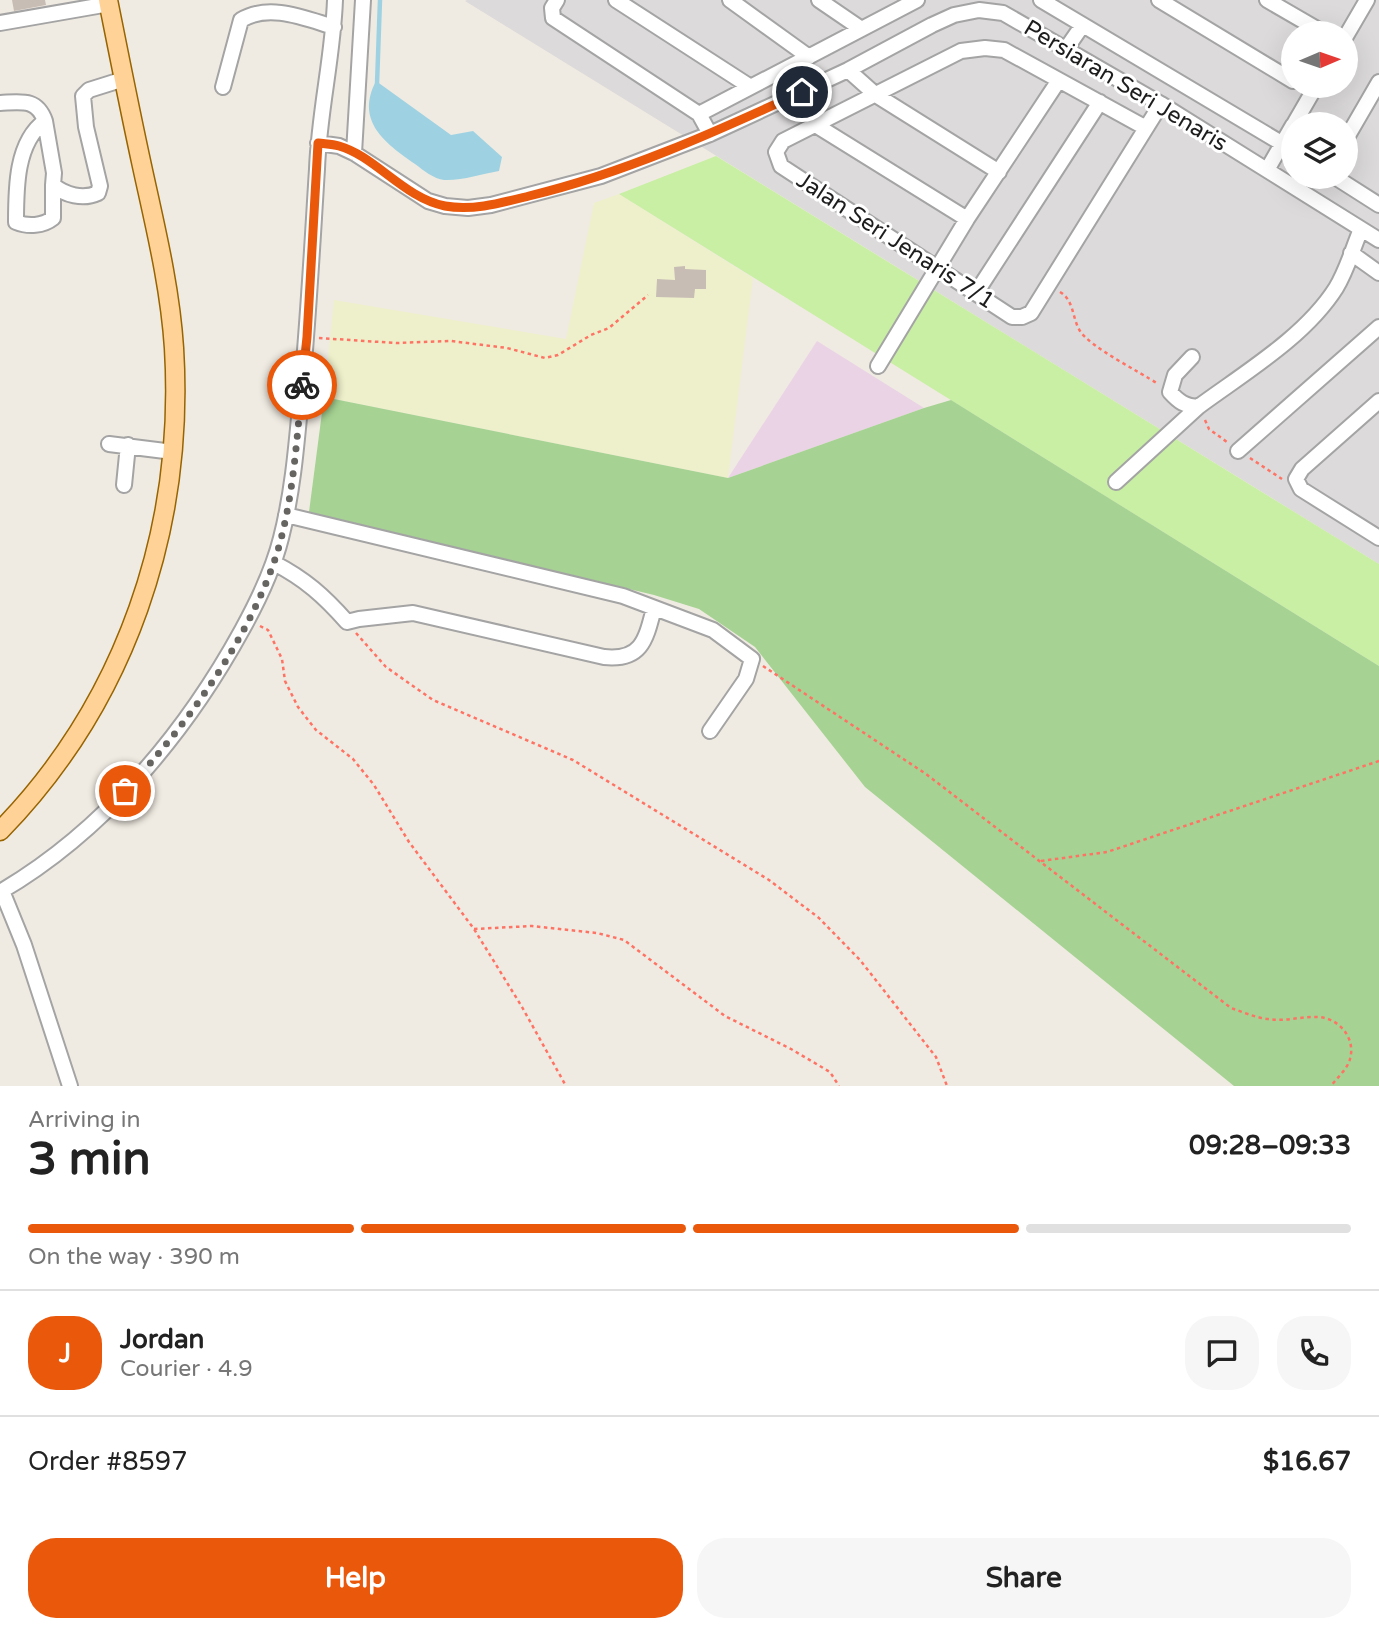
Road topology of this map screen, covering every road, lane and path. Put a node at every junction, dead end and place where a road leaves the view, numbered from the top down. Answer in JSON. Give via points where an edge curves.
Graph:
{"nodes":[{"id":1,"x":335,"y":0,"type":"edge"},
{"id":2,"x":363,"y":0,"type":"edge"},
{"id":3,"x":557,"y":0,"type":"edge"},
{"id":4,"x":616,"y":0,"type":"edge"},
{"id":5,"x":730,"y":0,"type":"edge"},
{"id":6,"x":819,"y":0,"type":"edge"},
{"id":7,"x":917,"y":0,"type":"edge"},
{"id":8,"x":1041,"y":0,"type":"edge"},
{"id":9,"x":1159,"y":0,"type":"edge"},
{"id":10,"x":1267,"y":0,"type":"edge"},
{"id":11,"x":1366,"y":0,"type":"edge"},
{"id":12,"x":108,"y":2,"type":"edge"},
{"id":13,"x":897,"y":4,"type":"edge"},
{"id":14,"x":59,"y":6,"type":"edge"},
{"id":15,"x":1,"y":18,"type":"edge"},
{"id":16,"x":1303,"y":21,"type":"edge"},
{"id":17,"x":1354,"y":21,"type":"edge"},
{"id":18,"x":1082,"y":26,"type":"junction"},
{"id":19,"x":334,"y":27,"type":"junction"},
{"id":20,"x":860,"y":28,"type":"junction"},
{"id":21,"x":1066,"y":48,"type":"junction"},
{"id":22,"x":809,"y":57,"type":"junction"},
{"id":23,"x":848,"y":70,"type":"junction"},
{"id":24,"x":1281,"y":74,"type":"edge"},
{"id":25,"x":124,"y":79,"type":"junction"},
{"id":26,"x":1059,"y":80,"type":"junction"},
{"id":27,"x":1379,"y":82,"type":"edge"},
{"id":28,"x":748,"y":86,"type":"junction"},
{"id":29,"x":223,"y":87,"type":"dead end"},
{"id":30,"x":876,"y":95,"type":"junction"},
{"id":31,"x":1100,"y":102,"type":"junction"},
{"id":32,"x":0,"y":103,"type":"edge"},
{"id":33,"x":1161,"y":104,"type":"junction"},
{"id":34,"x":699,"y":114,"type":"junction"},
{"id":35,"x":1358,"y":118,"type":"edge"},
{"id":36,"x":45,"y":121,"type":"junction"},
{"id":37,"x":814,"y":124,"type":"junction"},
{"id":38,"x":1146,"y":128,"type":"junction"},
{"id":39,"x":710,"y":135,"type":"junction"},
{"id":40,"x":318,"y":143,"type":"junction"},
{"id":41,"x":1281,"y":143,"type":"edge"},
{"id":42,"x":354,"y":153,"type":"junction"},
{"id":43,"x":1281,"y":155,"type":"edge"},
{"id":44,"x":1267,"y":170,"type":"junction"},
{"id":45,"x":999,"y":172,"type":"junction"},
{"id":46,"x":53,"y":185,"type":"junction"},
{"id":47,"x":1356,"y":189,"type":"edge"},
{"id":48,"x":1378,"y":201,"type":"edge"},
{"id":49,"x":968,"y":219,"type":"junction"},
{"id":50,"x":1361,"y":229,"type":"junction"},
{"id":51,"x":1379,"y":240,"type":"edge"},
{"id":52,"x":1350,"y":253,"type":"junction"},
{"id":53,"x":939,"y":268,"type":"junction"},
{"id":54,"x":1379,"y":273,"type":"edge"},
{"id":55,"x":1047,"y":286,"type":"junction"},
{"id":56,"x":976,"y":293,"type":"junction"},
{"id":57,"x":648,"y":295,"type":"dead end"},
{"id":58,"x":1379,"y":327,"type":"edge"},
{"id":59,"x":307,"y":337,"type":"junction"},
{"id":60,"x":1192,"y":356,"type":"dead end"},
{"id":61,"x":878,"y":366,"type":"dead end"},
{"id":62,"x":1170,"y":392,"type":"junction"},
{"id":63,"x":1379,"y":401,"type":"edge"},
{"id":64,"x":1198,"y":407,"type":"junction"},
{"id":65,"x":108,"y":443,"type":"dead end"},
{"id":66,"x":128,"y":445,"type":"junction"},
{"id":67,"x":1238,"y":451,"type":"dead end"},
{"id":68,"x":173,"y":452,"type":"junction"},
{"id":69,"x":1116,"y":482,"type":"dead end"},
{"id":70,"x":124,"y":485,"type":"dead end"},
{"id":71,"x":286,"y":515,"type":"junction"},
{"id":72,"x":1379,"y":538,"type":"edge"},
{"id":73,"x":274,"y":563,"type":"junction"},
{"id":74,"x":654,"y":608,"type":"junction"},
{"id":75,"x":248,"y":619,"type":"junction"},
{"id":76,"x":347,"y":622,"type":"junction"},
{"id":77,"x":752,"y":659,"type":"junction"},
{"id":78,"x":710,"y":731,"type":"dead end"},
{"id":79,"x":1379,"y":761,"type":"edge"},
{"id":80,"x":0,"y":831,"type":"edge"},
{"id":81,"x":1041,"y":861,"type":"junction"},
{"id":82,"x":1,"y":892,"type":"edge"},
{"id":83,"x":474,"y":929,"type":"junction"},
{"id":84,"x":70,"y":1086,"type":"edge"},
{"id":85,"x":566,"y":1086,"type":"edge"},
{"id":86,"x":839,"y":1086,"type":"edge"},
{"id":87,"x":947,"y":1086,"type":"edge"},
{"id":88,"x":1331,"y":1086,"type":"edge"}],
"edges":[{"from":1,"to":19,"type":"street"},
{"from":2,"to":42,"type":"street"},
{"from":3,"to":34,"type":"street","via":[[553,18]]},
{"from":4,"to":28,"type":"street"},
{"from":5,"to":22,"type":"street"},
{"from":6,"to":20,"type":"street"},
{"from":7,"to":13,"type":"street"},
{"from":8,"to":18,"type":"street"},
{"from":9,"to":24,"type":"street"},
{"from":10,"to":16,"type":"street"},
{"from":11,"to":17,"type":"street"},
{"from":12,"to":14,"type":"street"},
{"from":12,"to":25,"type":"main road"},
{"from":13,"to":20,"type":"street"},
{"from":14,"to":15,"type":"street"},
{"from":18,"to":21,"type":"street"},
{"from":18,"to":41,"type":"street"},
{"from":19,"to":29,"type":"street","via":[[293,15],[251,14],[241,20]]},
{"from":19,"to":40,"type":"street"},
{"from":20,"to":22,"type":"street"},
{"from":21,"to":23,"type":"street","name":"Persiaran Seri Jenaris","via":[[1003,13],[979,10],[932,24]]},
{"from":21,"to":33,"type":"street","name":"Persiaran Seri Jenaris"},
{"from":22,"to":28,"type":"street"},
{"from":23,"to":30,"type":"street"},
{"from":23,"to":39,"type":"street","name":"Persiaran Seri Jenaris"},
{"from":25,"to":46,"type":"street","via":[[83,96],[98,193],[71,195]]},
{"from":25,"to":68,"type":"main road","via":[[167,289],[174,348]]},
{"from":26,"to":30,"type":"street","name":"Jalan Seri Jenaris 7/1","via":[[1004,50],[985,48],[961,51]]},
{"from":26,"to":31,"type":"street","name":"Jalan Seri Jenaris 7/1"},
{"from":26,"to":45,"type":"street"},
{"from":27,"to":35,"type":"street"},
{"from":28,"to":34,"type":"street"},
{"from":30,"to":37,"type":"street","name":"Jalan Seri Jenaris 7/1"},
{"from":30,"to":45,"type":"street"},
{"from":31,"to":38,"type":"street","name":"Jalan Seri Jenaris 7/1"},
{"from":31,"to":56,"type":"street"},
{"from":32,"to":36,"type":"street","via":[[34,103]]},
{"from":33,"to":38,"type":"street"},
{"from":33,"to":44,"type":"street","name":"Persiaran Seri Jenaris"},
{"from":34,"to":39,"type":"street"},
{"from":36,"to":46,"type":"street"},
{"from":36,"to":46,"type":"street","via":[[33,129],[24,145],[16,222],[32,225],[53,218]]},
{"from":37,"to":49,"type":"street"},
{"from":37,"to":53,"type":"street","name":"Jalan Seri Jenaris 7/1","via":[[779,145],[781,166]]},
{"from":38,"to":55,"type":"street"},
{"from":39,"to":42,"type":"street","name":"Persiaran Seri Jenaris","via":[[601,176],[468,208],[428,201]]},
{"from":40,"to":42,"type":"street","name":"Persiaran Seri Jenaris"},
{"from":40,"to":59,"type":"street"},
{"from":43,"to":44,"type":"street"},
{"from":44,"to":50,"type":"street","name":"Persiaran Seri Jenaris"},
{"from":45,"to":49,"type":"street"},
{"from":47,"to":48,"type":"street"},
{"from":49,"to":53,"type":"street"},
{"from":50,"to":51,"type":"street","name":"Persiaran Seri Jenaris"},
{"from":50,"to":52,"type":"street"},
{"from":52,"to":54,"type":"street"},
{"from":52,"to":64,"type":"street","via":[[1337,286],[1312,316],[1281,346]]},
{"from":53,"to":56,"type":"street","name":"Jalan Seri Jenaris 7/1"},
{"from":53,"to":61,"type":"street"},
{"from":55,"to":56,"type":"street","name":"Jalan Seri Jenaris 7/1","via":[[1031,313],[1022,317],[1012,317]]},
{"from":55,"to":62,"type":"path","via":[[1065,295],[1080,333]]},
{"from":57,"to":59,"type":"path","via":[[609,328],[544,358],[451,341],[396,343]]},
{"from":58,"to":67,"type":"street"},
{"from":59,"to":71,"type":"street"},
{"from":60,"to":62,"type":"street","via":[[1175,375]]},
{"from":62,"to":64,"type":"street","via":[[1186,406]]},
{"from":63,"to":72,"type":"street","via":[[1302,469],[1296,480],[1301,489]]},
{"from":64,"to":69,"type":"street"},
{"from":65,"to":66,"type":"street"},
{"from":66,"to":68,"type":"street"},
{"from":66,"to":70,"type":"street"},
{"from":68,"to":80,"type":"main road","via":[[159,540],[123,648],[83,727],[50,775]]},
{"from":71,"to":73,"type":"street"},
{"from":71,"to":74,"type":"street","via":[[601,590]]},
{"from":73,"to":75,"type":"street"},
{"from":73,"to":76,"type":"street","via":[[301,577]]},
{"from":74,"to":76,"type":"street","via":[[640,648],[618,659],[413,613]]},
{"from":74,"to":77,"type":"street","via":[[713,630]]},
{"from":75,"to":82,"type":"street","via":[[182,723],[139,776],[56,855]]},
{"from":75,"to":83,"type":"path","via":[[268,630],[298,707],[374,785]]},
{"from":76,"to":87,"type":"path","via":[[386,667],[433,700],[573,760],[769,880],[819,918],[860,960],[936,1057]]},
{"from":77,"to":78,"type":"street","via":[[746,679]]},
{"from":77,"to":81,"type":"path","via":[[926,774]]},
{"from":79,"to":81,"type":"path","via":[[1107,852]]},
{"from":81,"to":88,"type":"path","via":[[1231,1008],[1267,1019],[1330,1019],[1343,1028],[1351,1044],[1350,1060]]},
{"from":82,"to":84,"type":"street","via":[[29,958]]},
{"from":83,"to":85,"type":"path"},
{"from":83,"to":86,"type":"path","via":[[531,926],[624,940],[725,1016],[830,1072]]}]}
